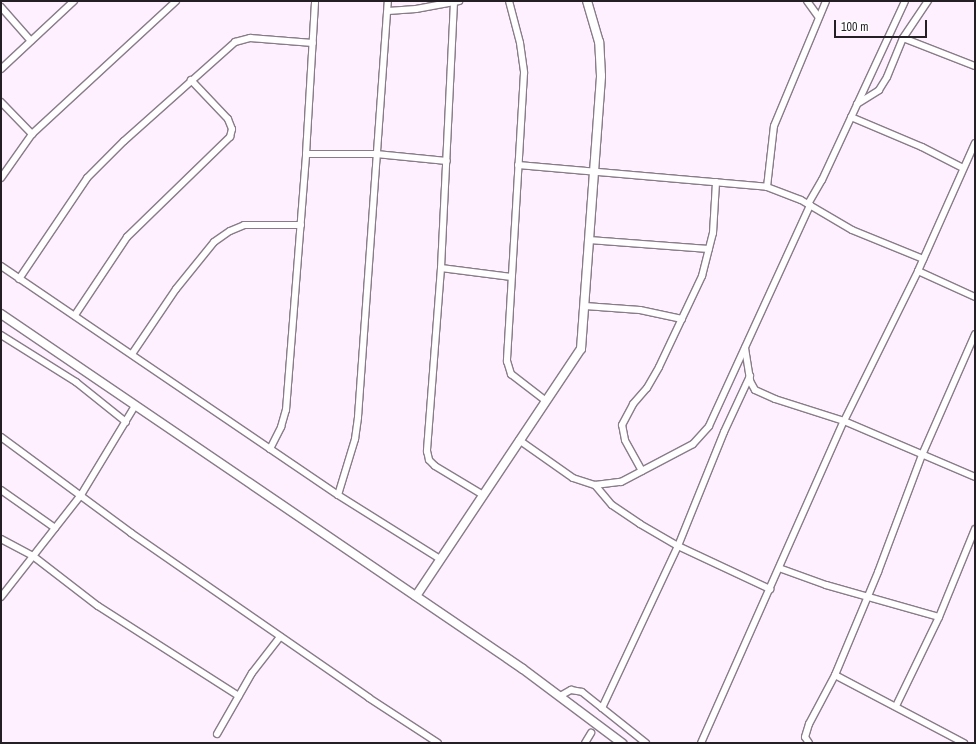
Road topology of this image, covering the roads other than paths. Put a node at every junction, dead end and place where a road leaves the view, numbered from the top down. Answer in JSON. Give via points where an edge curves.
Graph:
{"nodes":[{"id":1,"x":74,"y":1,"type":"edge"},
{"id":2,"x":176,"y":1,"type":"edge"},
{"id":3,"x":315,"y":1,"type":"edge"},
{"id":4,"x":388,"y":1,"type":"edge"},
{"id":5,"x":509,"y":1,"type":"edge"},
{"id":6,"x":587,"y":1,"type":"edge"},
{"id":7,"x":807,"y":1,"type":"edge"},
{"id":8,"x":826,"y":1,"type":"edge"},
{"id":9,"x":905,"y":1,"type":"edge"},
{"id":10,"x":928,"y":1,"type":"edge"},
{"id":11,"x":456,"y":2,"type":"edge"},
{"id":12,"x":1,"y":7,"type":"edge"},
{"id":13,"x":388,"y":11,"type":"junction"},
{"id":14,"x":818,"y":16,"type":"junction"},
{"id":15,"x":903,"y":38,"type":"junction"},
{"id":16,"x":31,"y":41,"type":"junction"},
{"id":17,"x":313,"y":43,"type":"junction"},
{"id":18,"x":975,"y":66,"type":"edge"},
{"id":19,"x":1,"y":69,"type":"edge"},
{"id":20,"x":191,"y":80,"type":"junction"},
{"id":21,"x":1,"y":102,"type":"edge"},
{"id":22,"x":857,"y":104,"type":"junction"},
{"id":23,"x":851,"y":117,"type":"junction"},
{"id":24,"x":32,"y":134,"type":"junction"},
{"id":25,"x":975,"y":143,"type":"edge"},
{"id":26,"x":306,"y":154,"type":"junction"},
{"id":27,"x":376,"y":154,"type":"junction"},
{"id":28,"x":447,"y":161,"type":"junction"},
{"id":29,"x":518,"y":165,"type":"junction"},
{"id":30,"x":963,"y":168,"type":"junction"},
{"id":31,"x":594,"y":173,"type":"junction"},
{"id":32,"x":1,"y":178,"type":"edge"},
{"id":33,"x":716,"y":182,"type":"junction"},
{"id":34,"x":767,"y":187,"type":"junction"},
{"id":35,"x":809,"y":205,"type":"junction"},
{"id":36,"x":301,"y":225,"type":"junction"},
{"id":37,"x":589,"y":240,"type":"junction"},
{"id":38,"x":709,"y":250,"type":"junction"},
{"id":39,"x":923,"y":259,"type":"junction"},
{"id":40,"x":1,"y":266,"type":"edge"},
{"id":41,"x":440,"y":268,"type":"junction"},
{"id":42,"x":918,"y":271,"type":"junction"},
{"id":43,"x":511,"y":276,"type":"junction"},
{"id":44,"x":19,"y":279,"type":"junction"},
{"id":45,"x":975,"y":297,"type":"edge"},
{"id":46,"x":585,"y":306,"type":"junction"},
{"id":47,"x":1,"y":314,"type":"edge"},
{"id":48,"x":75,"y":315,"type":"junction"},
{"id":49,"x":682,"y":319,"type":"junction"},
{"id":50,"x":975,"y":334,"type":"edge"},
{"id":51,"x":1,"y":336,"type":"edge"},
{"id":52,"x":745,"y":348,"type":"junction"},
{"id":53,"x":132,"y":354,"type":"junction"},
{"id":54,"x":750,"y":376,"type":"junction"},
{"id":55,"x":546,"y":400,"type":"junction"},
{"id":56,"x":135,"y":406,"type":"junction"},
{"id":57,"x":844,"y":421,"type":"junction"},
{"id":58,"x":126,"y":422,"type":"junction"},
{"id":59,"x":1,"y":437,"type":"edge"},
{"id":60,"x":519,"y":440,"type":"junction"},
{"id":61,"x":270,"y":449,"type":"junction"},
{"id":62,"x":922,"y":455,"type":"junction"},
{"id":63,"x":642,"y":470,"type":"junction"},
{"id":64,"x":975,"y":477,"type":"edge"},
{"id":65,"x":595,"y":485,"type":"junction"},
{"id":66,"x":1,"y":490,"type":"edge"},
{"id":67,"x":81,"y":495,"type":"junction"},
{"id":68,"x":483,"y":495,"type":"junction"},
{"id":69,"x":338,"y":496,"type":"junction"},
{"id":70,"x":55,"y":528,"type":"junction"},
{"id":71,"x":975,"y":529,"type":"edge"},
{"id":72,"x":1,"y":539,"type":"edge"},
{"id":73,"x":678,"y":546,"type":"junction"},
{"id":74,"x":33,"y":556,"type":"junction"},
{"id":75,"x":440,"y":559,"type":"junction"},
{"id":76,"x":779,"y":568,"type":"junction"},
{"id":77,"x":770,"y":589,"type":"junction"},
{"id":78,"x":416,"y":596,"type":"junction"},
{"id":79,"x":867,"y":596,"type":"junction"},
{"id":80,"x":1,"y":598,"type":"edge"},
{"id":81,"x":939,"y":617,"type":"junction"},
{"id":82,"x":280,"y":637,"type":"junction"},
{"id":83,"x":835,"y":674,"type":"junction"},
{"id":84,"x":239,"y":696,"type":"junction"},
{"id":85,"x":560,"y":696,"type":"junction"},
{"id":86,"x":896,"y":706,"type":"junction"},
{"id":87,"x":602,"y":708,"type":"junction"},
{"id":88,"x":591,"y":733,"type":"dead end"},
{"id":89,"x":217,"y":734,"type":"dead end"},
{"id":90,"x":438,"y":743,"type":"edge"},
{"id":91,"x":585,"y":743,"type":"edge"},
{"id":92,"x":622,"y":743,"type":"edge"},
{"id":93,"x":646,"y":743,"type":"edge"},
{"id":94,"x":701,"y":743,"type":"edge"},
{"id":95,"x":809,"y":743,"type":"edge"},
{"id":96,"x":964,"y":743,"type":"edge"}],
"edges":[{"from":1,"to":16,"type":"street"},
{"from":2,"to":24,"type":"street"},
{"from":3,"to":17,"type":"street"},
{"from":4,"to":13,"type":"street"},
{"from":5,"to":29,"type":"street","via":[[520,43],[524,73]]},
{"from":6,"to":31,"type":"street","via":[[602,61]]},
{"from":7,"to":14,"type":"street"},
{"from":8,"to":14,"type":"street"},
{"from":9,"to":22,"type":"street"},
{"from":10,"to":15,"type":"street"},
{"from":11,"to":13,"type":"street"},
{"from":11,"to":28,"type":"street"},
{"from":12,"to":16,"type":"street"},
{"from":13,"to":27,"type":"street"},
{"from":14,"to":34,"type":"street","via":[[774,126]]},
{"from":15,"to":18,"type":"street"},
{"from":15,"to":22,"type":"street","via":[[879,90]]},
{"from":16,"to":19,"type":"street"},
{"from":17,"to":20,"type":"street","via":[[241,39]]},
{"from":17,"to":26,"type":"street"},
{"from":20,"to":44,"type":"street","via":[[87,178]]},
{"from":20,"to":48,"type":"street","via":[[228,119],[232,130],[230,138],[127,237]]},
{"from":21,"to":24,"type":"street"},
{"from":22,"to":23,"type":"street"},
{"from":23,"to":30,"type":"street","via":[[922,147]]},
{"from":23,"to":35,"type":"street"},
{"from":24,"to":32,"type":"street"},
{"from":25,"to":30,"type":"street"},
{"from":26,"to":27,"type":"street"},
{"from":26,"to":36,"type":"street"},
{"from":27,"to":28,"type":"street"},
{"from":27,"to":69,"type":"street","via":[[357,428]]},
{"from":28,"to":41,"type":"street"},
{"from":29,"to":31,"type":"street"},
{"from":29,"to":43,"type":"street"},
{"from":30,"to":39,"type":"street"},
{"from":31,"to":33,"type":"street"},
{"from":31,"to":37,"type":"street"},
{"from":33,"to":34,"type":"street"},
{"from":33,"to":38,"type":"street","via":[[713,233]]},
{"from":34,"to":35,"type":"street"},
{"from":35,"to":39,"type":"street","via":[[852,230]]},
{"from":35,"to":52,"type":"street"},
{"from":36,"to":53,"type":"street","via":[[244,225],[214,242],[176,289]]},
{"from":36,"to":61,"type":"street","via":[[286,410]]},
{"from":37,"to":38,"type":"street"},
{"from":37,"to":46,"type":"street"},
{"from":38,"to":49,"type":"street","via":[[702,276]]},
{"from":39,"to":42,"type":"street"},
{"from":40,"to":44,"type":"street"},
{"from":41,"to":43,"type":"street"},
{"from":41,"to":68,"type":"street","via":[[428,457],[435,466]]},
{"from":42,"to":45,"type":"street"},
{"from":42,"to":57,"type":"street"},
{"from":43,"to":55,"type":"street","via":[[508,370],[517,380]]},
{"from":44,"to":48,"type":"street"},
{"from":46,"to":49,"type":"street","via":[[640,310]]},
{"from":46,"to":55,"type":"street","via":[[581,349]]},
{"from":47,"to":56,"type":"street"},
{"from":48,"to":53,"type":"street"},
{"from":49,"to":63,"type":"street","via":[[659,367],[647,388],[633,404],[622,425],[625,440]]},
{"from":50,"to":62,"type":"street"},
{"from":51,"to":58,"type":"street","via":[[76,382]]},
{"from":52,"to":54,"type":"street"},
{"from":52,"to":63,"type":"street","via":[[709,426],[702,435],[693,444]]},
{"from":53,"to":61,"type":"street"},
{"from":54,"to":57,"type":"street","via":[[752,386],[764,394]]},
{"from":54,"to":73,"type":"street","via":[[724,432]]},
{"from":55,"to":60,"type":"street"},
{"from":56,"to":58,"type":"street"},
{"from":56,"to":78,"type":"street"},
{"from":57,"to":62,"type":"street"},
{"from":57,"to":76,"type":"street"},
{"from":58,"to":67,"type":"street"},
{"from":59,"to":67,"type":"street"},
{"from":60,"to":65,"type":"street","via":[[573,478]]},
{"from":60,"to":68,"type":"street"},
{"from":61,"to":69,"type":"street"},
{"from":62,"to":64,"type":"street"},
{"from":62,"to":79,"type":"street"},
{"from":63,"to":65,"type":"street","via":[[621,482]]},
{"from":65,"to":73,"type":"street","via":[[617,508]]},
{"from":66,"to":70,"type":"street"},
{"from":67,"to":70,"type":"street"},
{"from":67,"to":82,"type":"street"},
{"from":68,"to":75,"type":"street"},
{"from":69,"to":75,"type":"street"},
{"from":70,"to":74,"type":"street"},
{"from":71,"to":81,"type":"street"},
{"from":72,"to":74,"type":"street"},
{"from":73,"to":77,"type":"street"},
{"from":73,"to":87,"type":"street"},
{"from":74,"to":80,"type":"street"},
{"from":74,"to":84,"type":"street","via":[[98,606]]},
{"from":75,"to":78,"type":"street"},
{"from":76,"to":77,"type":"street"},
{"from":76,"to":79,"type":"street"},
{"from":77,"to":94,"type":"street"},
{"from":78,"to":85,"type":"street"},
{"from":79,"to":81,"type":"street"},
{"from":79,"to":83,"type":"street"},
{"from":81,"to":86,"type":"street"},
{"from":82,"to":84,"type":"street","via":[[252,673]]},
{"from":82,"to":90,"type":"street"},
{"from":83,"to":86,"type":"street"},
{"from":83,"to":95,"type":"street","via":[[809,724],[805,737]]},
{"from":84,"to":89,"type":"street"},
{"from":85,"to":87,"type":"street","via":[[571,690],[578,691]]},
{"from":85,"to":92,"type":"street"},
{"from":86,"to":96,"type":"street"},
{"from":87,"to":93,"type":"street"},
{"from":88,"to":91,"type":"street"}]}
